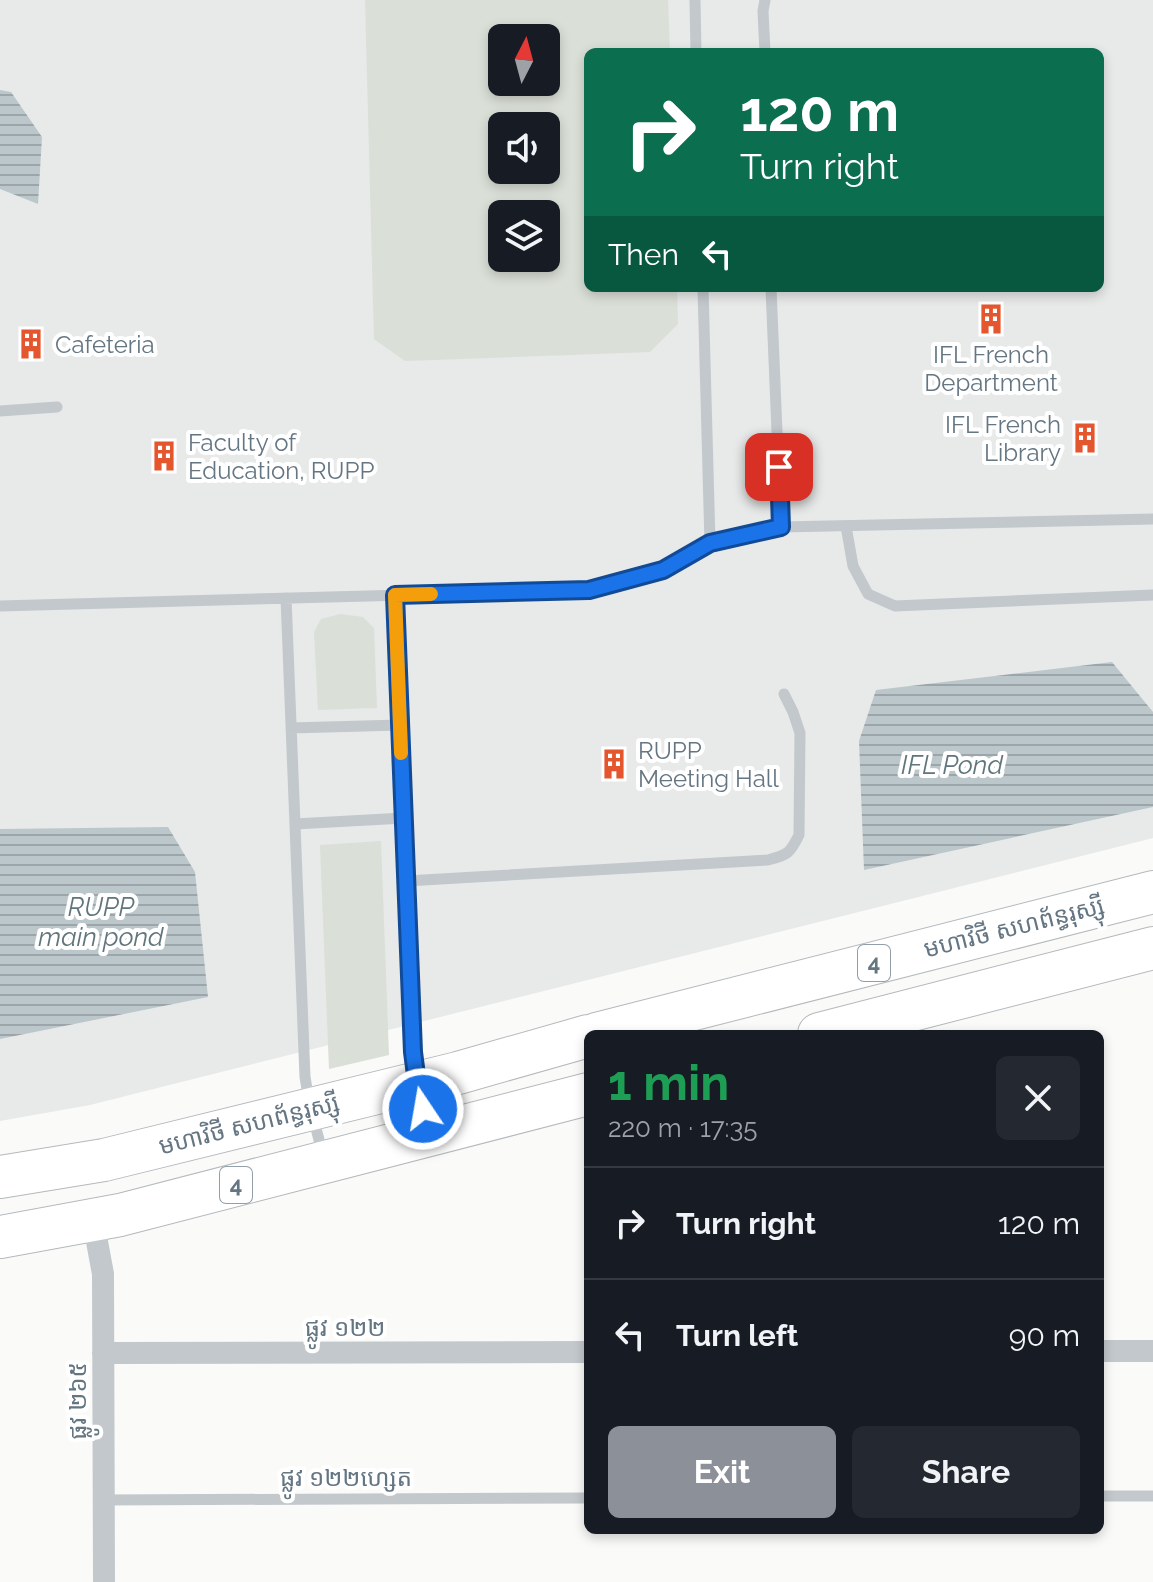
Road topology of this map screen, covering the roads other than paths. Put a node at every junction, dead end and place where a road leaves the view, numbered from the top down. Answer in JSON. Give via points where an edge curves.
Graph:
{"nodes":[{"id":1,"x":695,"y":0,"type":"edge"},
{"id":2,"x":765,"y":0,"type":"edge"},
{"id":3,"x":696,"y":48,"type":"edge"},
{"id":4,"x":765,"y":48,"type":"edge"},
{"id":5,"x":703,"y":292,"type":"edge"},
{"id":6,"x":771,"y":292,"type":"edge"},
{"id":7,"x":57,"y":407,"type":"dead end"},
{"id":8,"x":0,"y":411,"type":"edge"},
{"id":9,"x":1153,"y":519,"type":"edge"},
{"id":10,"x":846,"y":526,"type":"junction"},
{"id":11,"x":781,"y":527,"type":"junction"},
{"id":12,"x":710,"y":543,"type":"junction"},
{"id":13,"x":395,"y":595,"type":"junction"},
{"id":14,"x":1153,"y":595,"type":"edge"},
{"id":15,"x":286,"y":598,"type":"junction"},
{"id":16,"x":0,"y":606,"type":"edge"},
{"id":17,"x":784,"y":694,"type":"dead end"},
{"id":18,"x":400,"y":725,"type":"junction"},
{"id":19,"x":291,"y":728,"type":"junction"},
{"id":20,"x":404,"y":818,"type":"junction"},
{"id":21,"x":295,"y":824,"type":"junction"},
{"id":22,"x":406,"y":881,"type":"junction"},
{"id":23,"x":1153,"y":892,"type":"edge"},
{"id":24,"x":1153,"y":948,"type":"edge"},
{"id":25,"x":612,"y":1030,"type":"edge"},
{"id":26,"x":835,"y":1030,"type":"edge"},
{"id":27,"x":584,"y":1037,"type":"edge"},
{"id":28,"x":417,"y":1083,"type":"junction"},
{"id":29,"x":584,"y":1095,"type":"edge"},
{"id":30,"x":310,"y":1109,"type":"junction"},
{"id":31,"x":430,"y":1135,"type":"junction"},
{"id":32,"x":325,"y":1163,"type":"junction"},
{"id":33,"x":0,"y":1177,"type":"edge"},
{"id":34,"x":93,"y":1220,"type":"junction"},
{"id":35,"x":0,"y":1237,"type":"edge"},
{"id":36,"x":1104,"y":1351,"type":"edge"},
{"id":37,"x":1153,"y":1351,"type":"edge"},
{"id":38,"x":584,"y":1352,"type":"edge"},
{"id":39,"x":103,"y":1353,"type":"junction"},
{"id":40,"x":1104,"y":1496,"type":"edge"},
{"id":41,"x":1153,"y":1496,"type":"edge"},
{"id":42,"x":584,"y":1498,"type":"edge"},
{"id":43,"x":104,"y":1500,"type":"junction"},
{"id":44,"x":104,"y":1582,"type":"edge"}],
"edges":[{"from":1,"to":3,"type":"lane"},
{"from":2,"to":4,"type":"lane"},
{"from":5,"to":12,"type":"lane"},
{"from":6,"to":11,"type":"lane"},
{"from":7,"to":8,"type":"lane"},
{"from":9,"to":10,"type":"lane"},
{"from":10,"to":11,"type":"lane"},
{"from":10,"to":14,"type":"lane","via":[[853,566],[868,594],[895,606]]},
{"from":11,"to":12,"type":"lane"},
{"from":12,"to":13,"type":"lane","via":[[663,570],[589,590]]},
{"from":13,"to":15,"type":"lane"},
{"from":13,"to":18,"type":"lane"},
{"from":15,"to":16,"type":"lane"},
{"from":15,"to":19,"type":"lane"},
{"from":17,"to":22,"type":"lane","via":[[800,733],[799,835],[785,856]]},
{"from":18,"to":19,"type":"lane"},
{"from":18,"to":20,"type":"lane"},
{"from":19,"to":21,"type":"lane"},
{"from":20,"to":21,"type":"lane"},
{"from":20,"to":22,"type":"lane"},
{"from":21,"to":30,"type":"lane"},
{"from":22,"to":28,"type":"lane"},
{"from":23,"to":25,"type":"highway","name":"មហាវិថី សហព័ន្ធរុស្ស៊ី","number":"4"},
{"from":24,"to":26,"type":"highway","number":"4"},
{"from":27,"to":28,"type":"highway","name":"មហាវិថី សហព័ន្ធរុស្ស៊ី","number":"4"},
{"from":28,"to":30,"type":"highway","name":"មហាវិថី សហព័ន្ធរុស្ស៊ី","number":"4"},
{"from":28,"to":31,"type":"lane"},
{"from":29,"to":31,"type":"highway","number":"4"},
{"from":30,"to":32,"type":"lane"},
{"from":30,"to":33,"type":"highway","name":"មហាវិថី សហព័ន្ធរុស្ស៊ី","number":"4","via":[[104,1160]]},
{"from":31,"to":32,"type":"highway","number":"4"},
{"from":32,"to":34,"type":"highway","number":"4"},
{"from":34,"to":35,"type":"highway","number":"4"},
{"from":34,"to":39,"type":"street","name":"ផ្លូវ ២៦៥","via":[[103,1274]]},
{"from":36,"to":37,"type":"street"},
{"from":38,"to":39,"type":"street","name":"ផ្លូវ ១២២"},
{"from":39,"to":43,"type":"street","name":"ផ្លូវ ២៦៥"},
{"from":40,"to":41,"type":"lane"},
{"from":42,"to":43,"type":"lane","name":"ផ្លូវ ១២២ហ្សេត"},
{"from":43,"to":44,"type":"street","name":"ផ្លូវ ២៦៥"}]}
